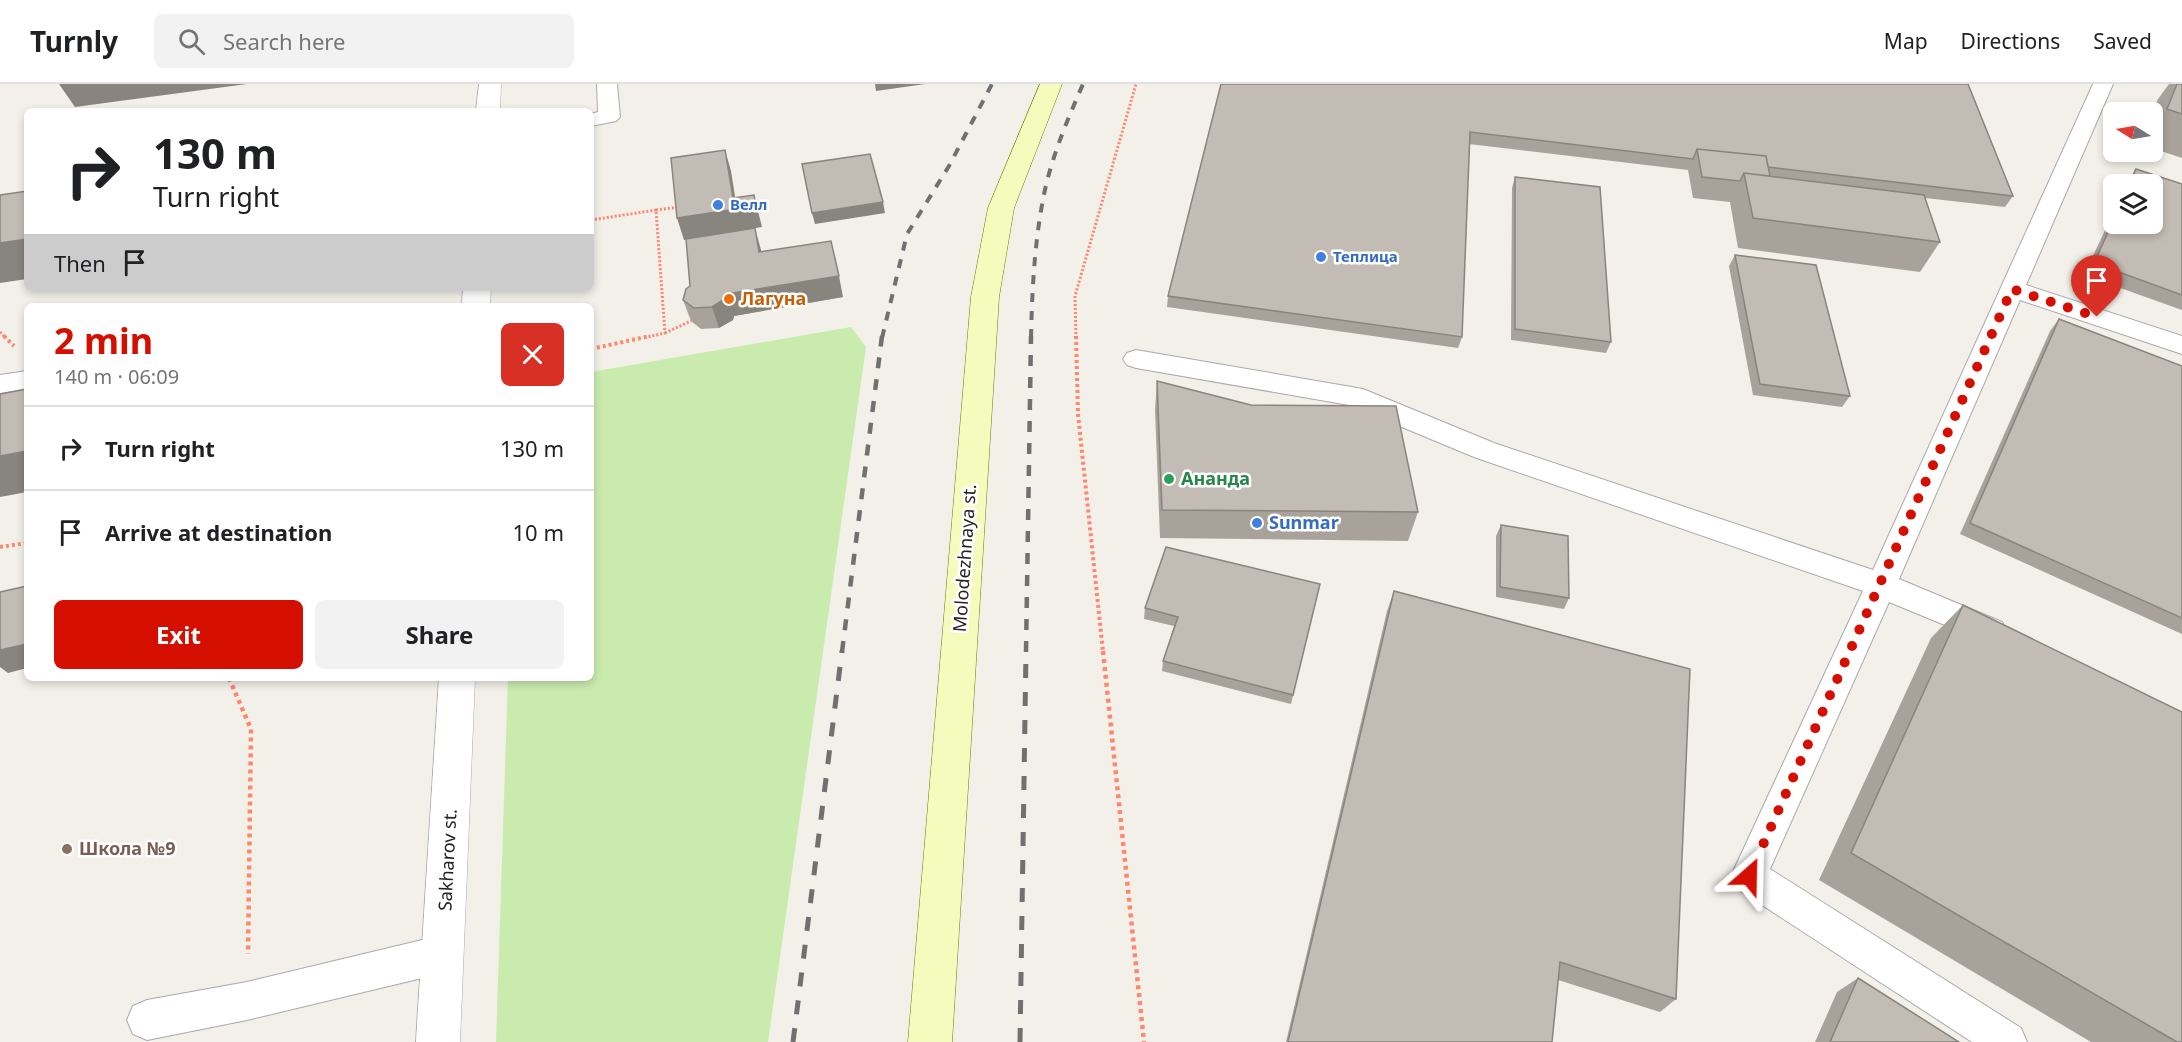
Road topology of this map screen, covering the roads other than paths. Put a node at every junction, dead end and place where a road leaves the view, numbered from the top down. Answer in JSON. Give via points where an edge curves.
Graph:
{"nodes":[{"id":1,"x":490,"y":84,"type":"edge"},
{"id":2,"x":607,"y":84,"type":"edge"},
{"id":3,"x":1051,"y":84,"type":"edge"},
{"id":4,"x":2103,"y":84,"type":"edge"},
{"id":5,"x":488,"y":108,"type":"edge"},
{"id":6,"x":594,"y":120,"type":"edge"},
{"id":7,"x":2012,"y":289,"type":"junction"},
{"id":8,"x":2182,"y":345,"type":"edge"},
{"id":9,"x":1136,"y":359,"type":"dead end"},
{"id":10,"x":24,"y":380,"type":"edge"},
{"id":11,"x":0,"y":384,"type":"edge"},
{"id":12,"x":1881,"y":585,"type":"junction"},
{"id":13,"x":2021,"y":644,"type":"edge"},
{"id":14,"x":457,"y":681,"type":"edge"},
{"id":15,"x":443,"y":954,"type":"junction"},
{"id":16,"x":147,"y":1020,"type":"dead end"},
{"id":17,"x":438,"y":1042,"type":"edge"},
{"id":18,"x":930,"y":1042,"type":"edge"},
{"id":19,"x":2007,"y":1042,"type":"edge"}],
"edges":[{"from":1,"to":5,"type":"street"},
{"from":2,"to":6,"type":"lane","via":[[609,117]]},
{"from":3,"to":18,"type":"main road","name":"Molodezhnaya st.","via":[[1001,208],[984,297]]},
{"from":4,"to":7,"type":"lane"},
{"from":7,"to":8,"type":"lane"},
{"from":7,"to":12,"type":"lane"},
{"from":9,"to":12,"type":"lane","via":[[1354,396],[1484,450]]},
{"from":10,"to":11,"type":"lane"},
{"from":12,"to":13,"type":"lane"},
{"from":12,"to":19,"type":"lane","via":[[1749,876]]},
{"from":14,"to":15,"type":"street","name":"Sakharov st."},
{"from":15,"to":16,"type":"lane","via":[[247,1001]]},
{"from":15,"to":17,"type":"street","name":"Sakharov st."}]}
